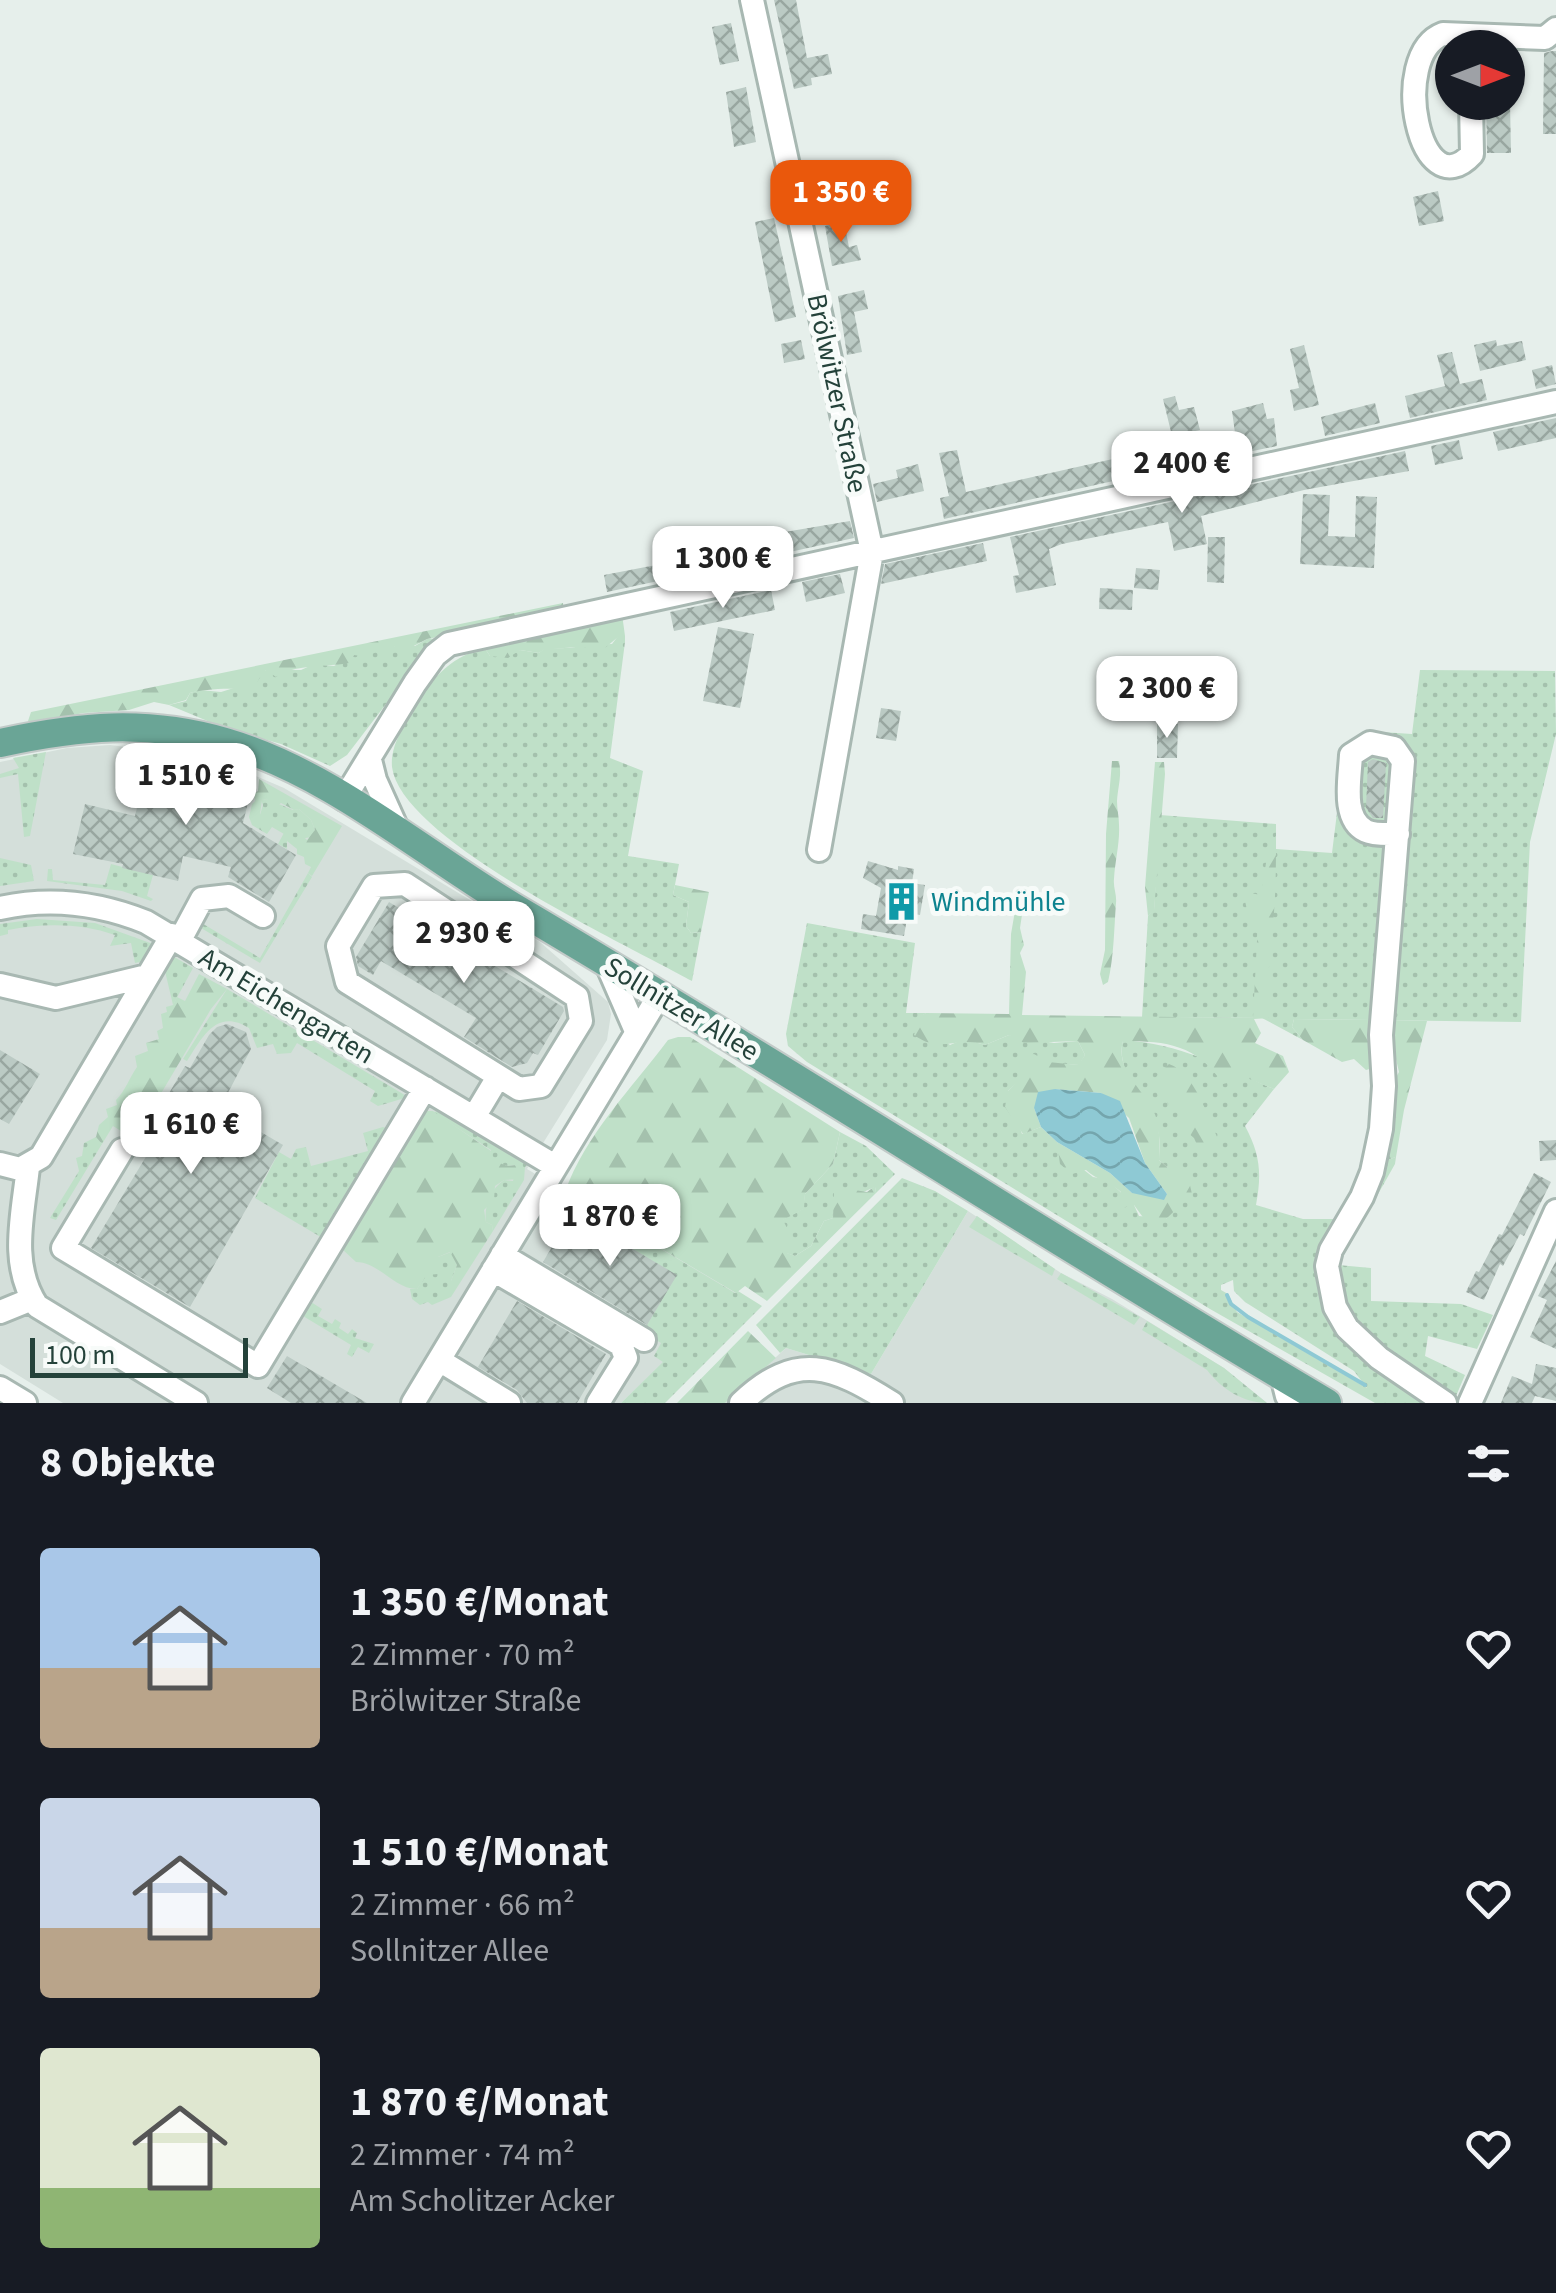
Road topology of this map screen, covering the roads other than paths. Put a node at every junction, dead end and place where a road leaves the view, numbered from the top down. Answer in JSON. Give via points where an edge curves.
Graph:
{"nodes":[{"id":1,"x":752,"y":0,"type":"edge"},
{"id":2,"x":1556,"y":29,"type":"edge"},
{"id":3,"x":1435,"y":37,"type":"edge"},
{"id":4,"x":1525,"y":39,"type":"edge"},
{"id":5,"x":1471,"y":120,"type":"edge"},
{"id":6,"x":1556,"y":402,"type":"edge"},
{"id":7,"x":872,"y":552,"type":"junction"},
{"id":8,"x":0,"y":743,"type":"edge"},
{"id":9,"x":370,"y":760,"type":"junction"},
{"id":10,"x":344,"y":799,"type":"junction"},
{"id":11,"x":399,"y":834,"type":"junction"},
{"id":12,"x":1398,"y":834,"type":"dead end"},
{"id":13,"x":819,"y":850,"type":"dead end"},
{"id":14,"x":0,"y":908,"type":"edge"},
{"id":15,"x":263,"y":916,"type":"dead end"},
{"id":16,"x":176,"y":938,"type":"junction"},
{"id":17,"x":606,"y":962,"type":"junction"},
{"id":18,"x":147,"y":976,"type":"junction"},
{"id":19,"x":0,"y":986,"type":"edge"},
{"id":20,"x":660,"y":994,"type":"junction"},
{"id":21,"x":636,"y":1031,"type":"junction"},
{"id":22,"x":498,"y":1078,"type":"junction"},
{"id":23,"x":425,"y":1088,"type":"junction"},
{"id":24,"x":474,"y":1117,"type":"junction"},
{"id":25,"x":122,"y":1150,"type":"dead end"},
{"id":26,"x":0,"y":1164,"type":"edge"},
{"id":27,"x":555,"y":1166,"type":"junction"},
{"id":28,"x":28,"y":1168,"type":"junction"},
{"id":29,"x":1556,"y":1211,"type":"edge"},
{"id":30,"x":497,"y":1262,"type":"junction"},
{"id":31,"x":32,"y":1298,"type":"junction"},
{"id":32,"x":0,"y":1312,"type":"edge"},
{"id":33,"x":644,"y":1340,"type":"dead end"},
{"id":34,"x":439,"y":1360,"type":"junction"},
{"id":35,"x":1282,"y":1376,"type":"junction"},
{"id":36,"x":0,"y":1388,"type":"edge"},
{"id":37,"x":25,"y":1403,"type":"edge"},
{"id":38,"x":196,"y":1403,"type":"edge"},
{"id":39,"x":413,"y":1403,"type":"edge"},
{"id":40,"x":509,"y":1403,"type":"edge"},
{"id":41,"x":598,"y":1403,"type":"edge"},
{"id":42,"x":741,"y":1403,"type":"edge"},
{"id":43,"x":892,"y":1403,"type":"edge"},
{"id":44,"x":1293,"y":1403,"type":"edge"},
{"id":45,"x":1327,"y":1403,"type":"edge"},
{"id":46,"x":1445,"y":1403,"type":"edge"},
{"id":47,"x":1470,"y":1403,"type":"edge"}],
"edges":[{"from":1,"to":7,"type":"street","name":"Brölwitzer Straße"},
{"from":2,"to":4,"type":"street","via":[[1545,38]]},
{"from":3,"to":5,"type":"street","via":[[1414,80],[1416,120],[1428,157],[1464,163],[1472,154]]},
{"from":6,"to":7,"type":"street"},
{"from":7,"to":9,"type":"street","via":[[448,644],[415,683]]},
{"from":7,"to":13,"type":"street"},
{"from":8,"to":10,"type":"main road","name":"Sollnitzer Allee","via":[[101,726],[173,731],[268,757]]},
{"from":9,"to":10,"type":"street"},
{"from":9,"to":11,"type":"street"},
{"from":10,"to":11,"type":"main road","name":"Sollnitzer Allee"},
{"from":11,"to":17,"type":"main road","name":"Sollnitzer Allee"},
{"from":12,"to":46,"type":"street","via":[[1381,1035],[1381,1130],[1372,1172],[1328,1266],[1335,1307],[1347,1328]]},
{"from":14,"to":16,"type":"street","name":"Am Eichengarten","via":[[74,903],[121,912]]},
{"from":15,"to":16,"type":"street","via":[[229,896],[202,899]]},
{"from":16,"to":18,"type":"street"},
{"from":16,"to":23,"type":"street","name":"Am Eichengarten"},
{"from":17,"to":20,"type":"main road","name":"Sollnitzer Allee"},
{"from":17,"to":21,"type":"street"},
{"from":18,"to":19,"type":"street","via":[[56,998]]},
{"from":18,"to":28,"type":"street"},
{"from":20,"to":21,"type":"street"},
{"from":20,"to":35,"type":"main road","name":"Sollnitzer Allee"},
{"from":21,"to":27,"type":"street"},
{"from":22,"to":22,"type":"street","via":[[519,1089],[541,1086],[580,1021],[578,996],[405,884],[374,886],[338,946],[347,982]]},
{"from":22,"to":24,"type":"street"},
{"from":23,"to":24,"type":"street","name":"Am Eichengarten"},
{"from":23,"to":25,"type":"street","via":[[258,1366],[63,1248]]},
{"from":24,"to":27,"type":"street","name":"Am Eichengarten"},
{"from":26,"to":28,"type":"street"},
{"from":27,"to":30,"type":"street"},
{"from":28,"to":31,"type":"street","via":[[19,1244]]},
{"from":29,"to":47,"type":"street"},
{"from":30,"to":33,"type":"street"},
{"from":30,"to":34,"type":"street"},
{"from":30,"to":41,"type":"street","via":[[621,1345],[626,1358]]},
{"from":31,"to":32,"type":"street"},
{"from":31,"to":38,"type":"street"},
{"from":34,"to":39,"type":"street"},
{"from":34,"to":40,"type":"street"},
{"from":35,"to":44,"type":"street"},
{"from":35,"to":45,"type":"main road","name":"Sollnitzer Allee"},
{"from":36,"to":37,"type":"street"},
{"from":42,"to":43,"type":"street","via":[[775,1375],[798,1368],[857,1381]]}]}
